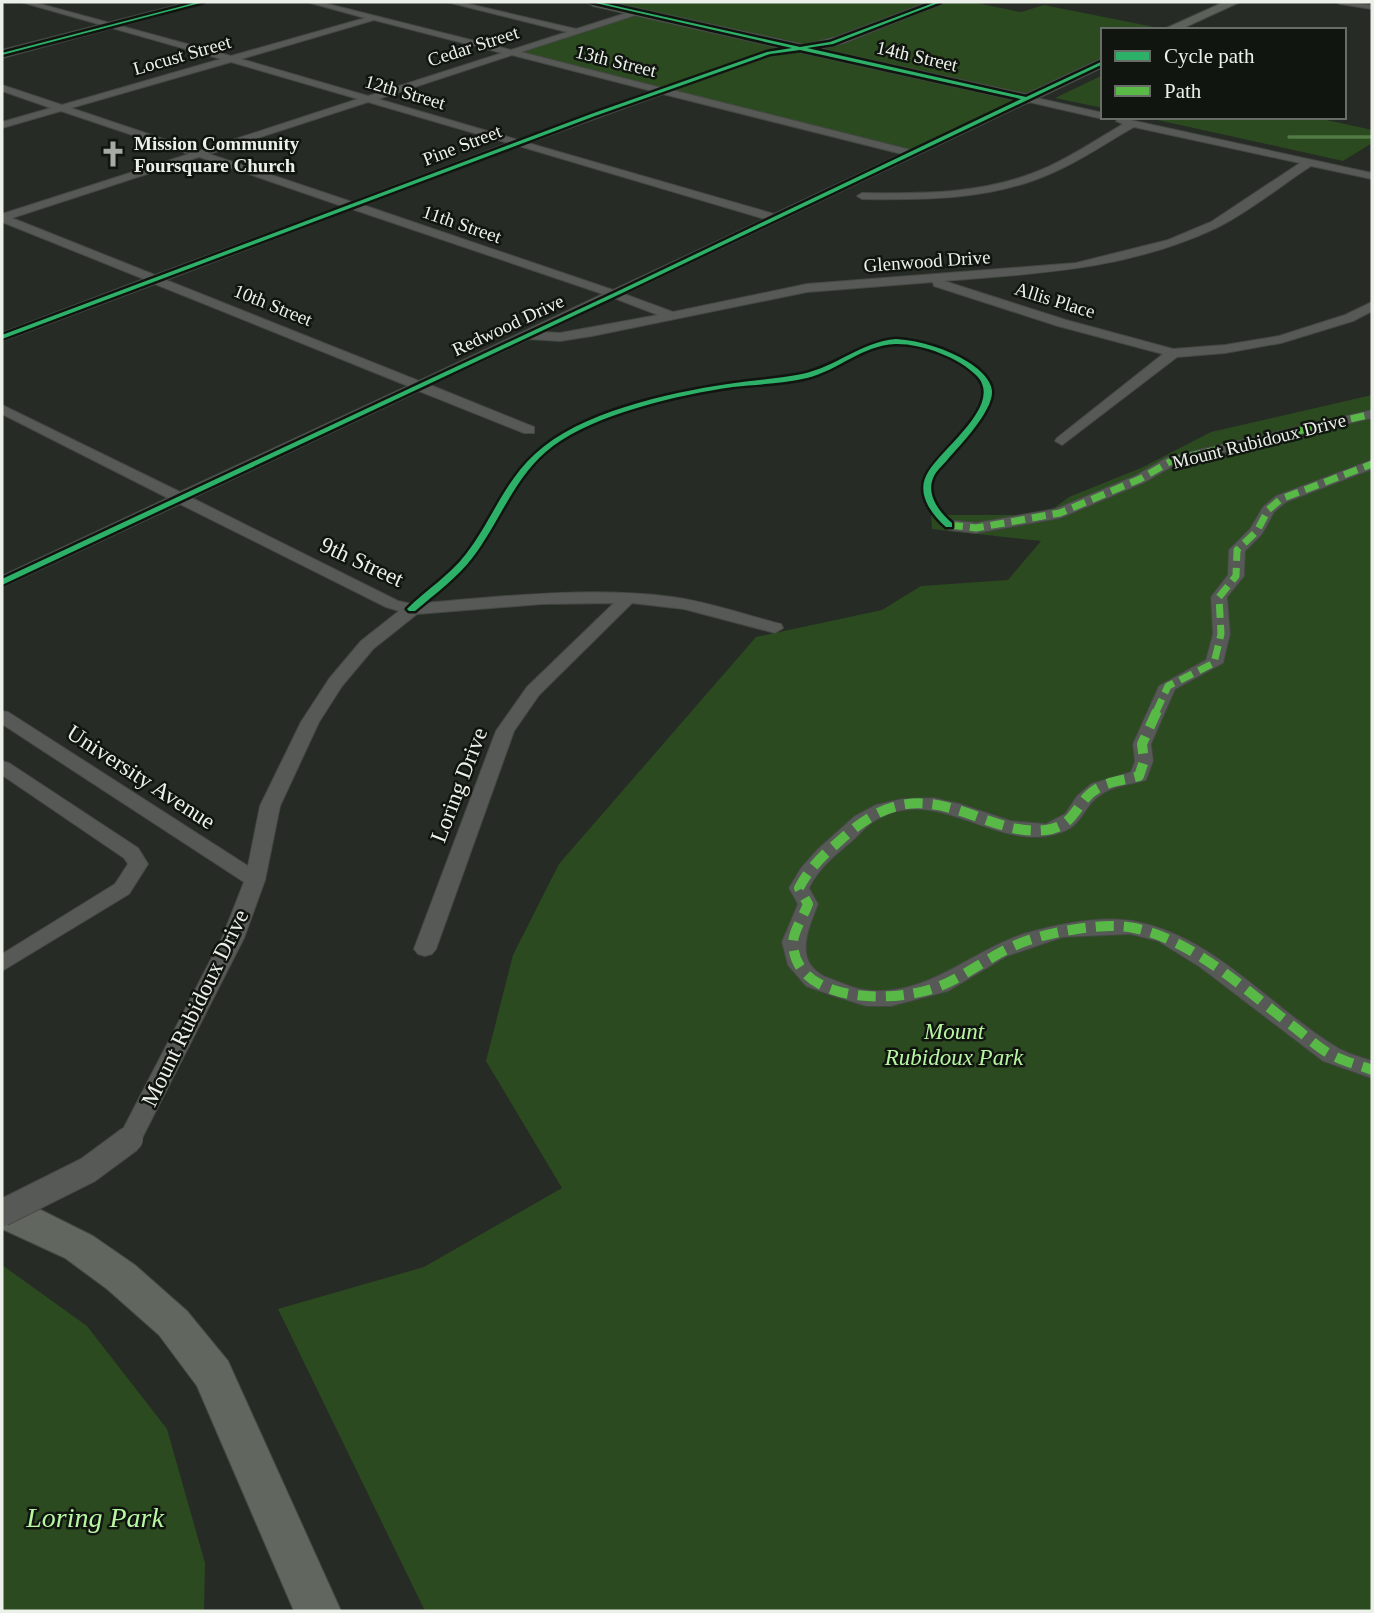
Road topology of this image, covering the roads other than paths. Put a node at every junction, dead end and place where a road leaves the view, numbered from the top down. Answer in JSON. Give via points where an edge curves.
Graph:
{"nodes":[{"id":1,"x":25,"y":2,"type":"edge"},
{"id":2,"x":202,"y":2,"type":"edge"},
{"id":3,"x":311,"y":2,"type":"edge"},
{"id":4,"x":451,"y":2,"type":"edge"},
{"id":5,"x":593,"y":2,"type":"edge"},
{"id":6,"x":939,"y":2,"type":"edge"},
{"id":7,"x":1234,"y":2,"type":"edge"},
{"id":8,"x":1340,"y":2,"type":"edge"},
{"id":9,"x":1372,"y":7,"type":"edge"},
{"id":10,"x":636,"y":12,"type":"junction"},
{"id":11,"x":373,"y":19,"type":"junction"},
{"id":12,"x":110,"y":26,"type":"junction"},
{"id":13,"x":1173,"y":28,"type":"edge"},
{"id":14,"x":575,"y":31,"type":"junction"},
{"id":15,"x":767,"y":47,"type":"junction"},
{"id":16,"x":804,"y":48,"type":"junction"},
{"id":17,"x":509,"y":53,"type":"junction"},
{"id":18,"x":2,"y":54,"type":"edge"},
{"id":19,"x":231,"y":59,"type":"junction"},
{"id":20,"x":1101,"y":63,"type":"edge"},
{"id":21,"x":2,"y":88,"type":"edge"},
{"id":22,"x":666,"y":91,"type":"junction"},
{"id":23,"x":1028,"y":99,"type":"junction"},
{"id":24,"x":367,"y":100,"type":"junction"},
{"id":25,"x":62,"y":108,"type":"junction"},
{"id":26,"x":1101,"y":116,"type":"edge"},
{"id":27,"x":1114,"y":119,"type":"edge"},
{"id":28,"x":1133,"y":123,"type":"junction"},
{"id":29,"x":2,"y":125,"type":"edge"},
{"id":30,"x":517,"y":143,"type":"junction"},
{"id":31,"x":913,"y":154,"type":"junction"},
{"id":32,"x":199,"y":155,"type":"junction"},
{"id":33,"x":1309,"y":162,"type":"junction"},
{"id":34,"x":1372,"y":166,"type":"edge"},
{"id":35,"x":1366,"y":175,"type":"edge"},
{"id":36,"x":862,"y":195,"type":"dead end"},
{"id":37,"x":352,"y":205,"type":"junction"},
{"id":38,"x":2,"y":218,"type":"edge"},
{"id":39,"x":774,"y":218,"type":"junction"},
{"id":40,"x":156,"y":279,"type":"junction"},
{"id":41,"x":927,"y":280,"type":"junction"},
{"id":42,"x":616,"y":294,"type":"junction"},
{"id":43,"x":1372,"y":306,"type":"edge"},
{"id":44,"x":670,"y":315,"type":"junction"},
{"id":45,"x":526,"y":335,"type":"junction"},
{"id":46,"x":2,"y":337,"type":"edge"},
{"id":47,"x":1173,"y":354,"type":"junction"},
{"id":48,"x":423,"y":385,"type":"junction"},
{"id":49,"x":2,"y":409,"type":"edge"},
{"id":50,"x":1372,"y":414,"type":"edge"},
{"id":51,"x":529,"y":429,"type":"dead end"},
{"id":52,"x":1062,"y":441,"type":"dead end"},
{"id":53,"x":1372,"y":464,"type":"edge"},
{"id":54,"x":179,"y":498,"type":"junction"},
{"id":55,"x":948,"y":525,"type":"dead end"},
{"id":56,"x":2,"y":582,"type":"edge"},
{"id":57,"x":628,"y":598,"type":"junction"},
{"id":58,"x":412,"y":609,"type":"junction"},
{"id":59,"x":775,"y":628,"type":"dead end"},
{"id":60,"x":2,"y":716,"type":"edge"},
{"id":61,"x":2,"y":766,"type":"edge"},
{"id":62,"x":255,"y":880,"type":"junction"},
{"id":63,"x":425,"y":948,"type":"dead end"},
{"id":64,"x":2,"y":964,"type":"edge"},
{"id":65,"x":1372,"y":1070,"type":"edge"},
{"id":66,"x":2,"y":1213,"type":"edge"},
{"id":67,"x":318,"y":1611,"type":"edge"}],
"edges":[{"from":1,"to":12,"type":"street","name":"12th Street"},
{"from":2,"to":12,"type":"street"},
{"from":3,"to":11,"type":"street","name":"13th Street"},
{"from":4,"to":14,"type":"street"},
{"from":5,"to":10,"type":"street","name":"14th Street"},
{"from":6,"to":16,"type":"street","via":[[840,40]]},
{"from":7,"to":13,"type":"street"},
{"from":8,"to":9,"type":"street"},
{"from":10,"to":14,"type":"street","name":"Cedar Street"},
{"from":10,"to":15,"type":"street","name":"14th Street"},
{"from":11,"to":17,"type":"street","name":"13th Street"},
{"from":11,"to":19,"type":"street","name":"Locust Street"},
{"from":12,"to":18,"type":"street"},
{"from":12,"to":19,"type":"street","name":"12th Street"},
{"from":14,"to":17,"type":"street","name":"Cedar Street"},
{"from":15,"to":16,"type":"street","name":"14th Street"},
{"from":15,"to":22,"type":"street","name":"Pine Street"},
{"from":16,"to":23,"type":"street","name":"14th Street"},
{"from":17,"to":22,"type":"street","name":"13th Street"},
{"from":17,"to":24,"type":"street","name":"Cedar Street"},
{"from":19,"to":24,"type":"street","name":"12th Street"},
{"from":19,"to":25,"type":"street","name":"Locust Street"},
{"from":20,"to":23,"type":"street"},
{"from":21,"to":25,"type":"street","name":"11th Street"},
{"from":22,"to":30,"type":"street","name":"Pine Street"},
{"from":22,"to":31,"type":"street","name":"13th Street"},
{"from":23,"to":26,"type":"street","name":"14th Street"},
{"from":23,"to":31,"type":"street","name":"Redwood Drive"},
{"from":24,"to":30,"type":"street","name":"12th Street"},
{"from":24,"to":32,"type":"street","name":"Cedar Street"},
{"from":25,"to":29,"type":"street","name":"Locust Street"},
{"from":25,"to":32,"type":"street","name":"11th Street"},
{"from":27,"to":28,"type":"street","name":"14th Street"},
{"from":28,"to":33,"type":"street","name":"14th Street"},
{"from":28,"to":36,"type":"street","via":[[1039,175],[1000,187],[939,196]]},
{"from":30,"to":37,"type":"street","name":"Pine Street"},
{"from":30,"to":39,"type":"street","name":"12th Street"},
{"from":31,"to":39,"type":"street","name":"Redwood Drive"},
{"from":32,"to":37,"type":"street","name":"11th Street"},
{"from":32,"to":38,"type":"street","name":"Cedar Street"},
{"from":33,"to":35,"type":"street","name":"14th Street"},
{"from":33,"to":41,"type":"street","name":"Glenwood Drive","via":[[1214,224],[1151,249],[1076,267]]},
{"from":34,"to":35,"type":"street"},
{"from":37,"to":40,"type":"street","name":"Pine Street"},
{"from":37,"to":42,"type":"street","name":"11th Street"},
{"from":38,"to":40,"type":"street","name":"10th Street"},
{"from":39,"to":42,"type":"street","name":"Redwood Drive"},
{"from":40,"to":46,"type":"street","name":"Pine Street"},
{"from":40,"to":48,"type":"street","name":"10th Street"},
{"from":41,"to":44,"type":"street","name":"Glenwood Drive","via":[[807,288]]},
{"from":41,"to":47,"type":"street","name":"Allis Place"},
{"from":42,"to":44,"type":"street","name":"11th Street"},
{"from":42,"to":45,"type":"street","name":"Redwood Drive"},
{"from":43,"to":47,"type":"street","via":[[1281,339]]},
{"from":44,"to":45,"type":"street","name":"Glenwood Drive","via":[[559,337]]},
{"from":45,"to":48,"type":"street","name":"Redwood Drive"},
{"from":47,"to":52,"type":"street"},
{"from":48,"to":51,"type":"street","name":"10th Street"},
{"from":48,"to":54,"type":"street","name":"Redwood Drive"},
{"from":49,"to":54,"type":"street","name":"9th Street"},
{"from":50,"to":55,"type":"street","name":"Mount Rubidoux Drive","via":[[1173,460],[1060,513],[976,528]]},
{"from":53,"to":65,"type":"street","via":[[1281,499],[1237,550],[1236,576],[1216,601],[1221,626],[1214,663],[1168,686],[1142,744],[1144,761],[1139,776],[1099,788],[1064,827],[1043,831],[1013,830],[951,807],[900,806],[873,813],[807,869],[799,888],[808,904],[793,942],[799,965],[814,981],[866,998],[891,998],[940,986],[999,951],[1028,940],[1062,930],[1130,927],[1165,936],[1208,962],[1331,1055]]},
{"from":54,"to":56,"type":"street","name":"Redwood Drive"},
{"from":54,"to":58,"type":"street","name":"9th Street","via":[[392,604]]},
{"from":57,"to":58,"type":"street","name":"9th Street"},
{"from":57,"to":59,"type":"street","name":"9th Street","via":[[674,602]]},
{"from":57,"to":63,"type":"street","name":"Loring Drive","via":[[533,691],[505,731]]},
{"from":58,"to":62,"type":"street","name":"Mount Rubidoux Drive","via":[[367,645],[310,722],[270,806]]},
{"from":60,"to":62,"type":"street","name":"University Avenue"},
{"from":61,"to":64,"type":"street","via":[[131,853],[138,864],[122,889]]},
{"from":62,"to":66,"type":"street","name":"Mount Rubidoux Drive","bridge":true,"via":[[233,938],[130,1139],[89,1170]]},
{"from":66,"to":67,"type":"main road","via":[[79,1248],[121,1276],[181,1333],[213,1374]]}]}
